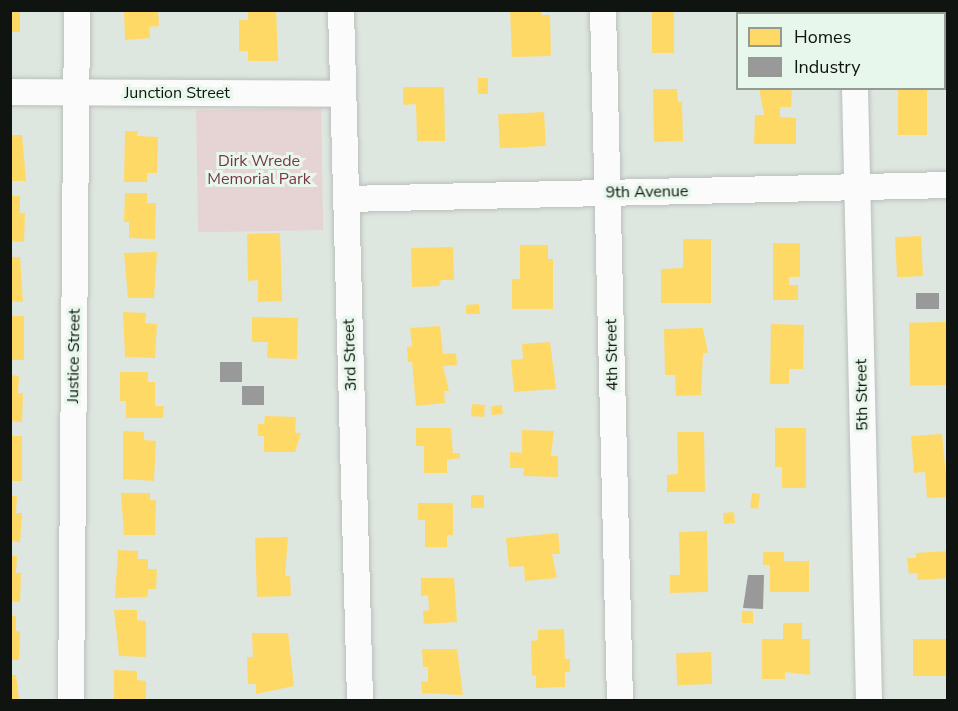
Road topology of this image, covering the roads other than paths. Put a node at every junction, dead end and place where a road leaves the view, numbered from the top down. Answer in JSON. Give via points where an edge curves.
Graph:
{"nodes":[{"id":1,"x":77,"y":10,"type":"edge"},
{"id":2,"x":341,"y":10,"type":"edge"},
{"id":3,"x":603,"y":10,"type":"edge"},
{"id":4,"x":855,"y":90,"type":"edge"},
{"id":5,"x":10,"y":92,"type":"edge"},
{"id":6,"x":77,"y":93,"type":"junction"},
{"id":7,"x":343,"y":94,"type":"junction"},
{"id":8,"x":948,"y":185,"type":"edge"},
{"id":9,"x":857,"y":188,"type":"junction"},
{"id":10,"x":609,"y":193,"type":"junction"},
{"id":11,"x":346,"y":200,"type":"junction"},
{"id":12,"x":71,"y":700,"type":"edge"},
{"id":13,"x":360,"y":700,"type":"edge"},
{"id":14,"x":620,"y":700,"type":"edge"},
{"id":15,"x":869,"y":700,"type":"edge"}],
"edges":[{"from":1,"to":6,"type":"street","name":"Justice Street"},
{"from":2,"to":7,"type":"street","name":"3rd Street"},
{"from":3,"to":10,"type":"street","name":"4th Street"},
{"from":4,"to":9,"type":"street","name":"5th Street"},
{"from":5,"to":6,"type":"street","name":"Junction Street"},
{"from":6,"to":7,"type":"street","name":"Junction Street"},
{"from":6,"to":12,"type":"street","name":"Justice Street"},
{"from":7,"to":11,"type":"street","name":"3rd Street"},
{"from":8,"to":9,"type":"street","name":"9th Avenue"},
{"from":9,"to":10,"type":"street","name":"9th Avenue"},
{"from":9,"to":15,"type":"street","name":"5th Street"},
{"from":10,"to":11,"type":"street","name":"9th Avenue"},
{"from":10,"to":14,"type":"street","name":"4th Street"},
{"from":11,"to":13,"type":"street","name":"3rd Street"}]}
